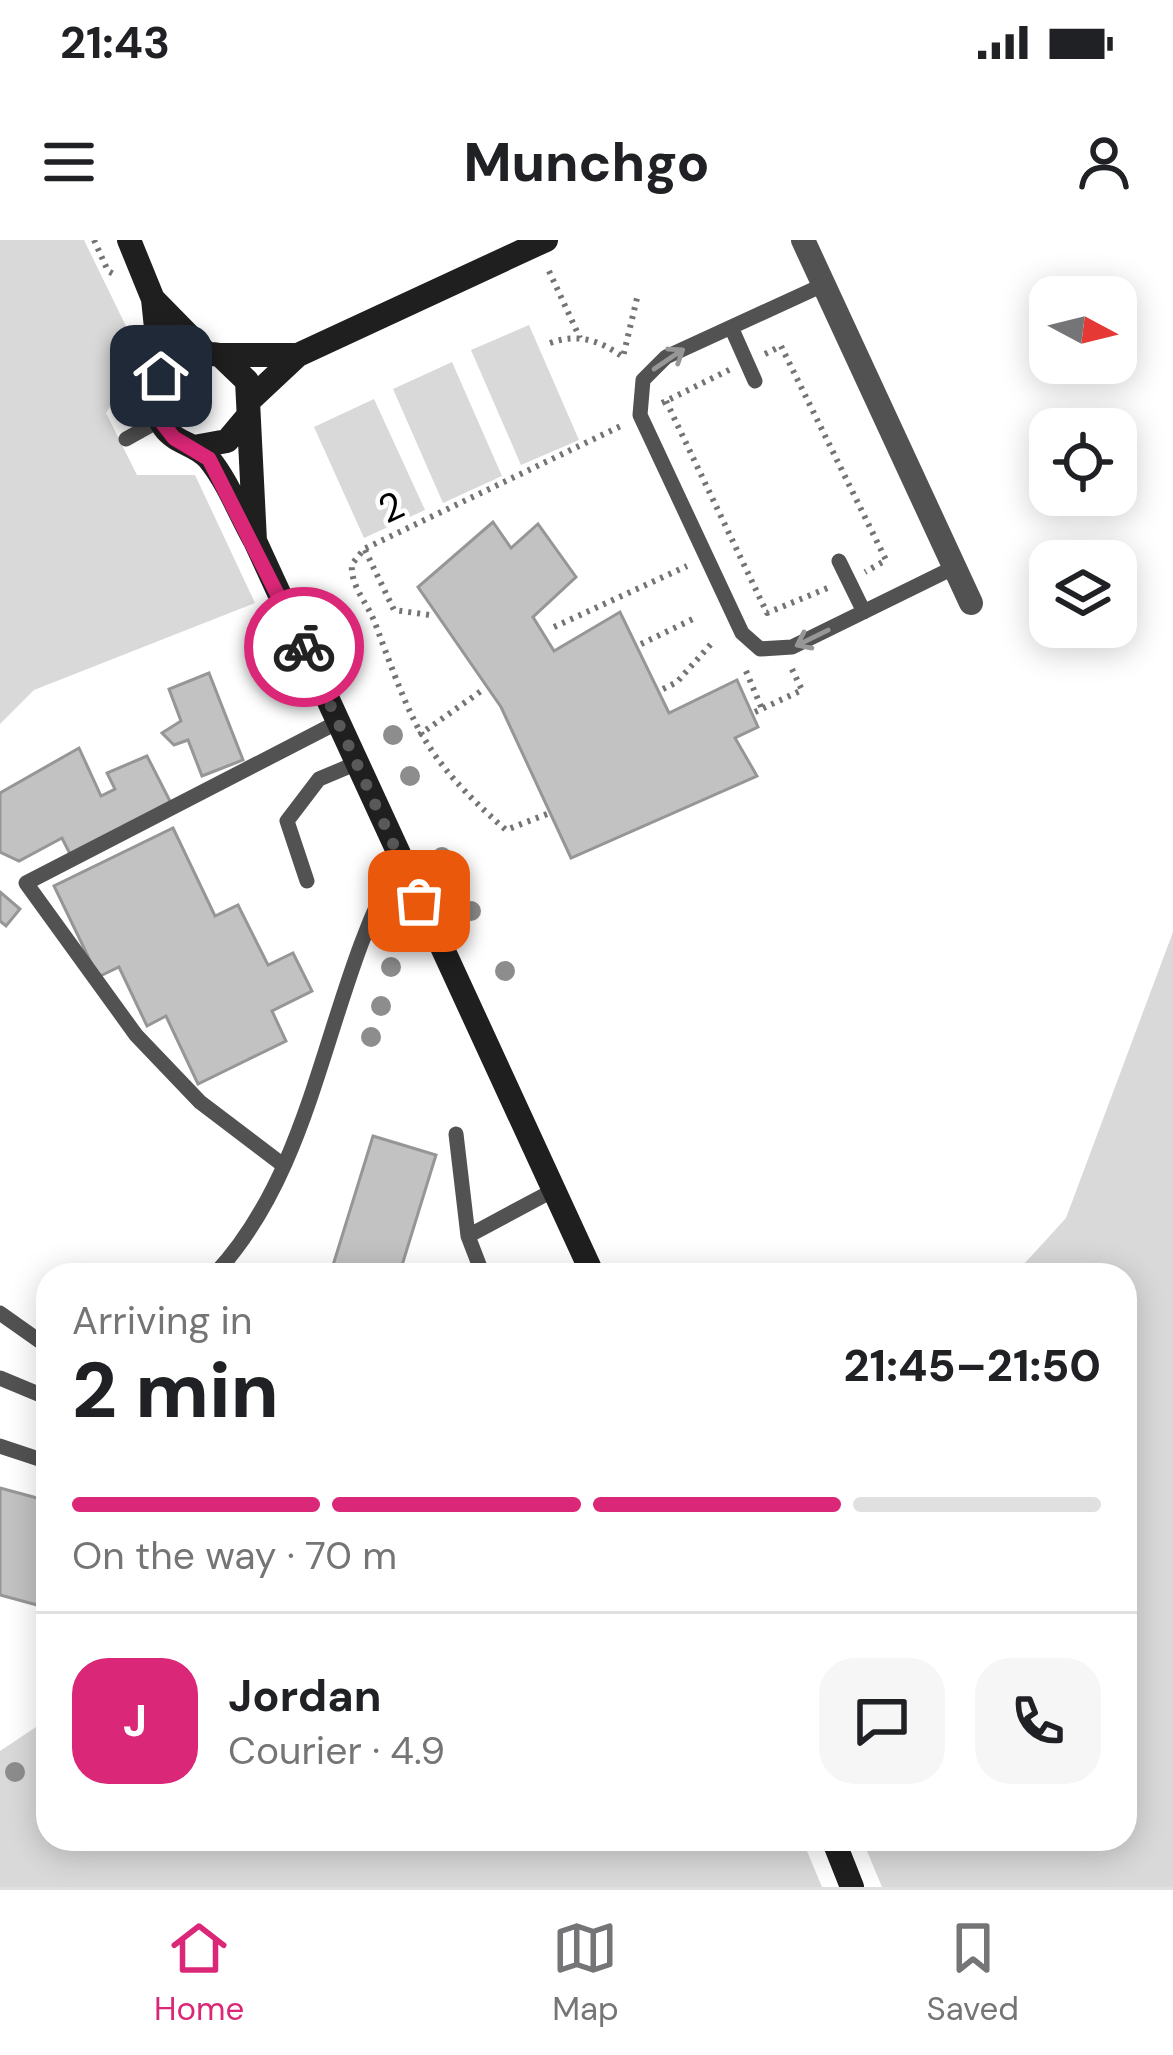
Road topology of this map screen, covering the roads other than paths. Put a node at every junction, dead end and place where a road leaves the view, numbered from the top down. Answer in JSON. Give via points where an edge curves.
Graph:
{"nodes":[{"id":1,"x":128,"y":240,"type":"edge"},
{"id":2,"x":546,"y":240,"type":"edge"},
{"id":3,"x":802,"y":240,"type":"edge"},
{"id":4,"x":823,"y":286,"type":"junction"},
{"id":5,"x":153,"y":299,"type":"junction"},
{"id":6,"x":731,"y":327,"type":"junction"},
{"id":7,"x":212,"y":353,"type":"junction"},
{"id":8,"x":298,"y":355,"type":"junction"},
{"id":9,"x":161,"y":376,"type":"junction"},
{"id":10,"x":754,"y":381,"type":"dead end"},
{"id":11,"x":249,"y":408,"type":"junction"},
{"id":12,"x":160,"y":420,"type":"junction"},
{"id":13,"x":126,"y":439,"type":"dead end"},
{"id":14,"x":194,"y":447,"type":"junction"},
{"id":15,"x":255,"y":541,"type":"junction"},
{"id":16,"x":839,"y":561,"type":"dead end"},
{"id":17,"x":955,"y":567,"type":"junction"},
{"id":18,"x":971,"y":602,"type":"dead end"},
{"id":19,"x":864,"y":612,"type":"junction"},
{"id":20,"x":338,"y":722,"type":"junction"},
{"id":21,"x":357,"y":763,"type":"junction"},
{"id":22,"x":400,"y":860,"type":"junction"},
{"id":23,"x":307,"y":881,"type":"dead end"},
{"id":24,"x":456,"y":1133,"type":"dead end"},
{"id":25,"x":283,"y":1165,"type":"junction"},
{"id":26,"x":554,"y":1190,"type":"junction"},
{"id":27,"x":468,"y":1236,"type":"junction"},
{"id":28,"x":225,"y":1263,"type":"edge"},
{"id":29,"x":478,"y":1263,"type":"edge"},
{"id":30,"x":587,"y":1263,"type":"edge"},
{"id":31,"x":0,"y":1313,"type":"edge"},
{"id":32,"x":36,"y":1338,"type":"edge"},
{"id":33,"x":0,"y":1378,"type":"edge"},
{"id":34,"x":36,"y":1393,"type":"edge"},
{"id":35,"x":0,"y":1446,"type":"edge"},
{"id":36,"x":36,"y":1458,"type":"edge"},
{"id":37,"x":837,"y":1851,"type":"edge"},
{"id":38,"x":852,"y":1887,"type":"edge"}],
"edges":[{"from":1,"to":5,"type":"street"},
{"from":2,"to":8,"type":"street"},
{"from":3,"to":4,"type":"street"},
{"from":4,"to":6,"type":"lane"},
{"from":4,"to":17,"type":"street"},
{"from":5,"to":7,"type":"street"},
{"from":5,"to":9,"type":"street"},
{"from":6,"to":10,"type":"lane"},
{"from":19,"to":6,"type":"lane","one_way":true,"via":[[792,647],[760,650],[742,633],[706,557],[640,415],[638,393],[667,357]]},
{"from":7,"to":8,"type":"street"},
{"from":7,"to":9,"type":"street","via":[[184,356]]},
{"from":7,"to":11,"type":"street","via":[[242,372]]},
{"from":8,"to":11,"type":"street"},
{"from":9,"to":12,"type":"street"},
{"from":11,"to":14,"type":"street","via":[[227,441]]},
{"from":11,"to":15,"type":"street"},
{"from":12,"to":13,"type":"lane"},
{"from":12,"to":14,"type":"street"},
{"from":14,"to":15,"type":"street","via":[[209,459]]},
{"from":15,"to":20,"type":"street"},
{"from":16,"to":19,"type":"lane","via":[[855,576]]},
{"from":17,"to":18,"type":"street"},
{"from":17,"to":19,"type":"lane"},
{"from":20,"to":21,"type":"street"},
{"from":20,"to":25,"type":"lane","via":[[26,883],[136,1035],[200,1102]]},
{"from":21,"to":22,"type":"street"},
{"from":21,"to":23,"type":"lane","via":[[319,779],[287,821]]},
{"from":22,"to":25,"type":"lane","via":[[374,904]]},
{"from":22,"to":26,"type":"street"},
{"from":24,"to":27,"type":"lane"},
{"from":25,"to":28,"type":"lane"},
{"from":26,"to":27,"type":"lane"},
{"from":26,"to":30,"type":"street"},
{"from":27,"to":29,"type":"lane"},
{"from":31,"to":32,"type":"lane"},
{"from":33,"to":34,"type":"lane"},
{"from":35,"to":36,"type":"lane"},
{"from":37,"to":38,"type":"street"}]}
